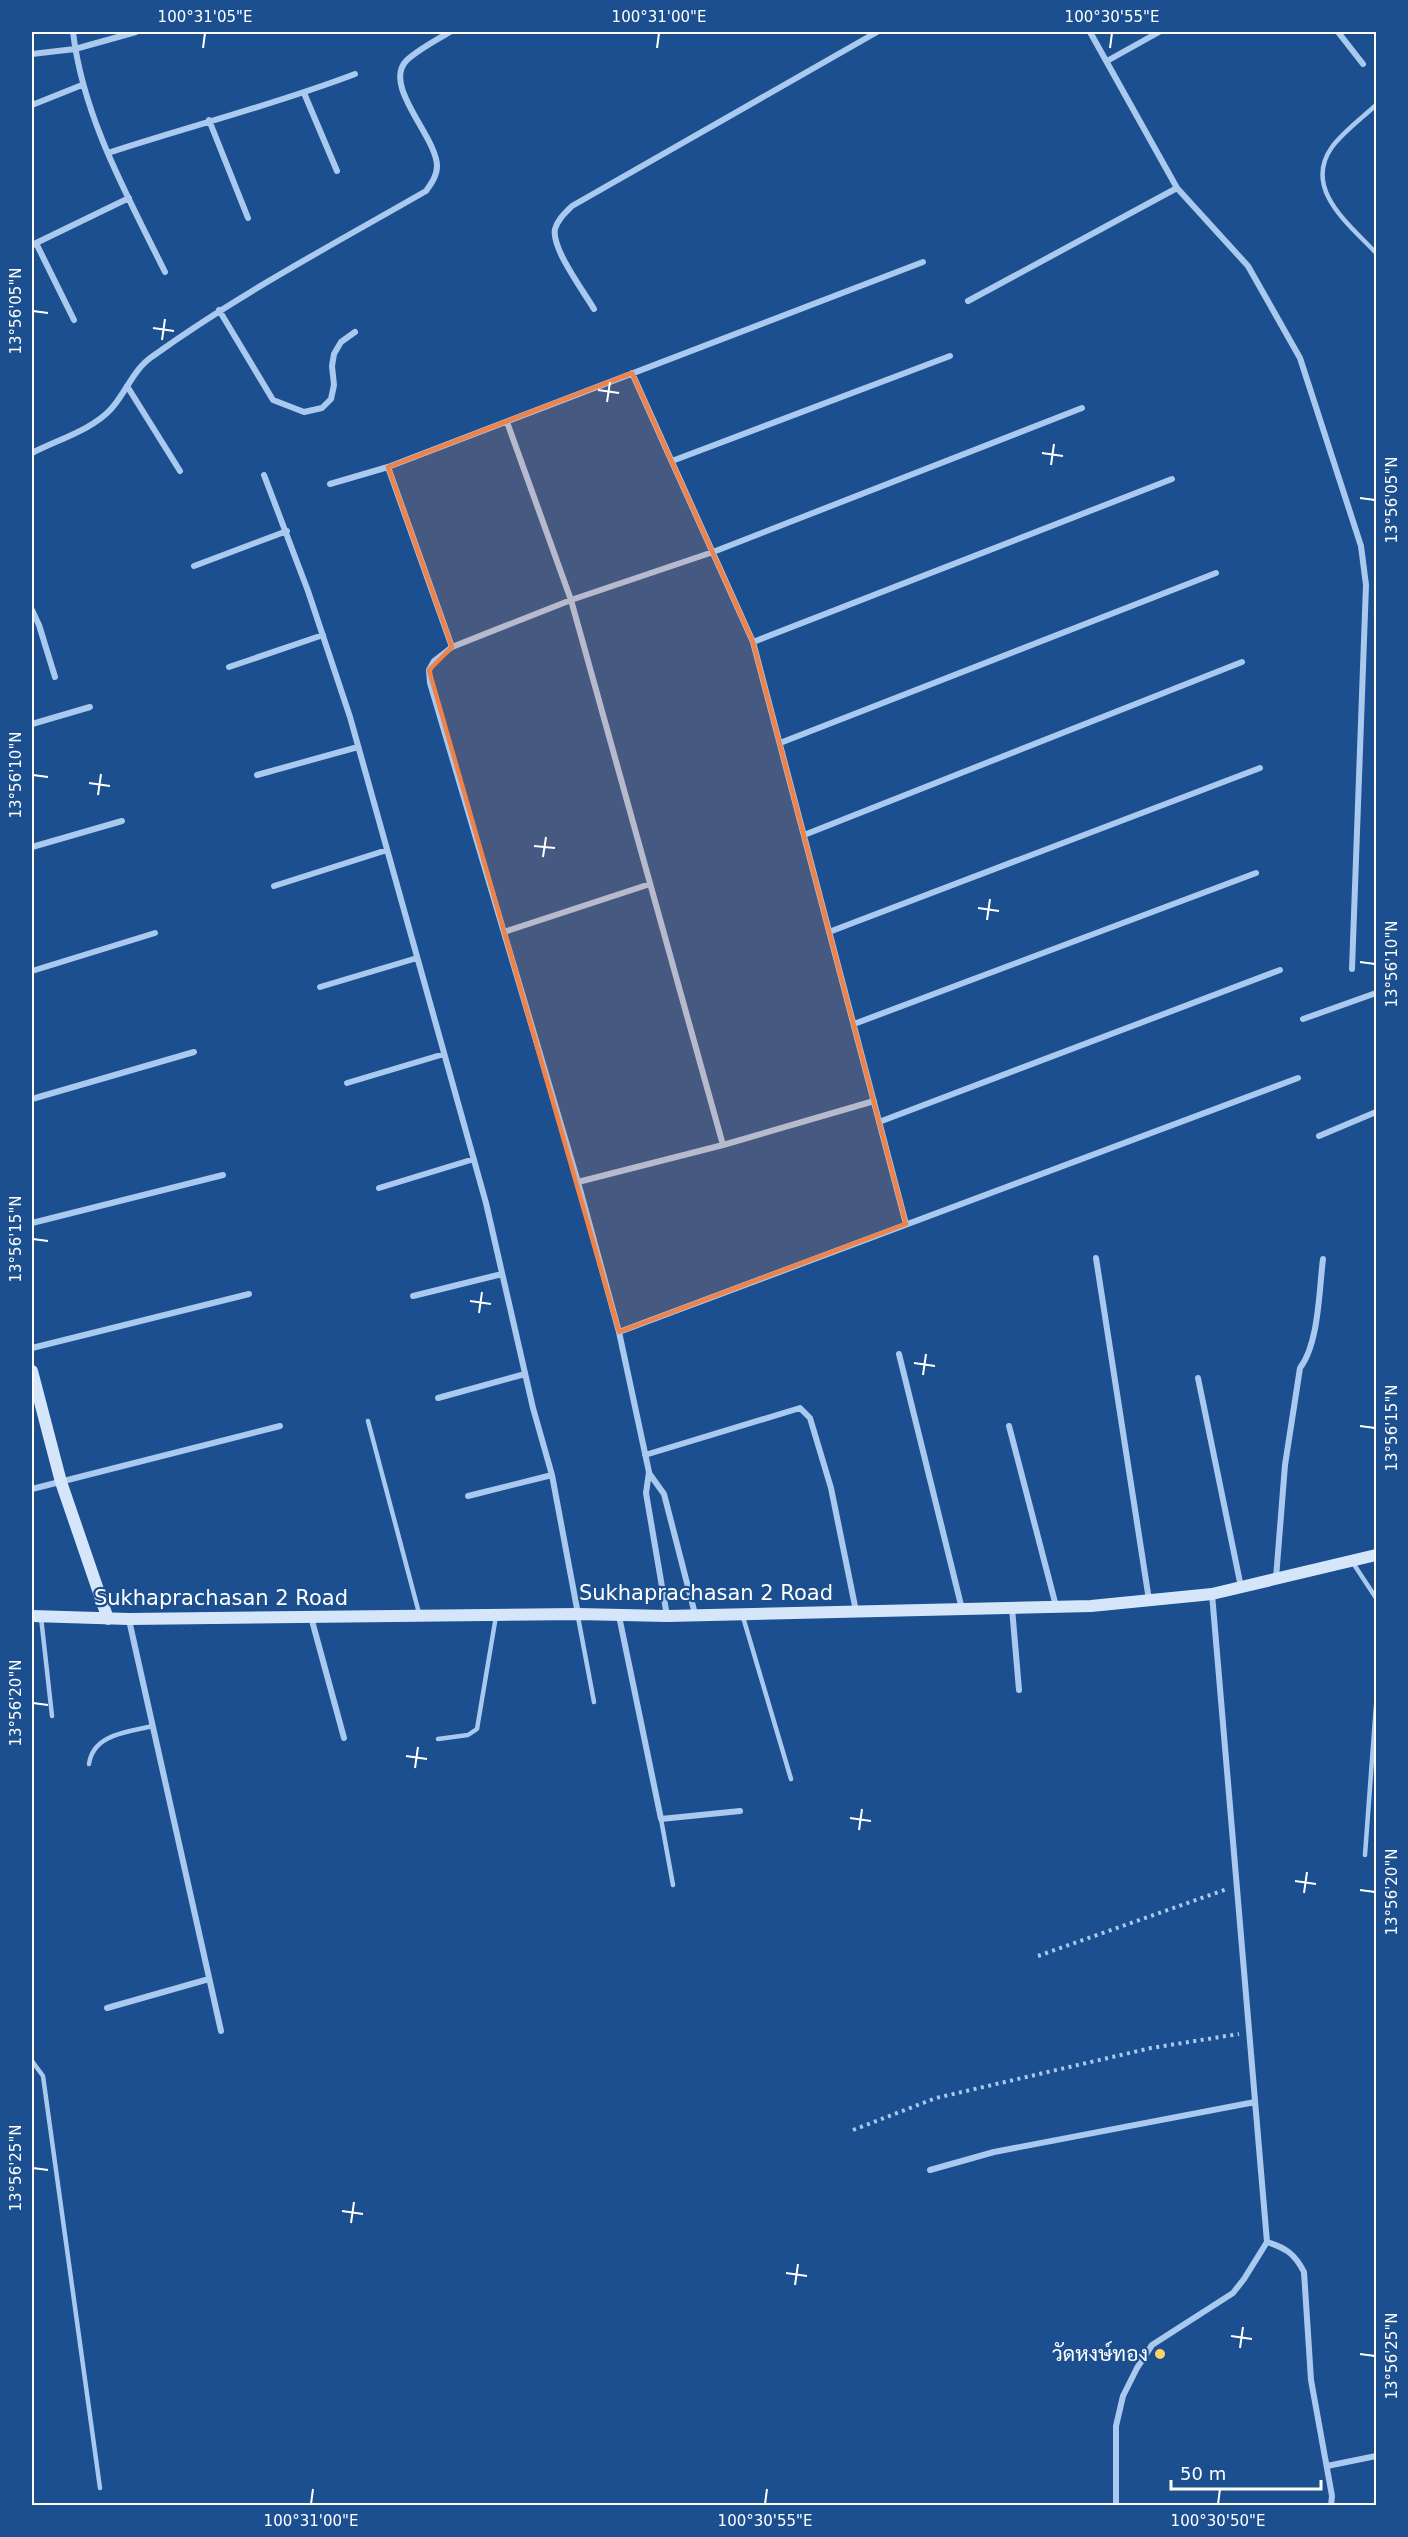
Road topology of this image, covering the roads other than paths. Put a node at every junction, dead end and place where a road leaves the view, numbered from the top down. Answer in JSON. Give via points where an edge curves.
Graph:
{"nodes":[{"id":1,"x":73,"y":32,"type":"edge"},
{"id":2,"x":136,"y":32,"type":"edge"},
{"id":3,"x":450,"y":32,"type":"edge"},
{"id":4,"x":877,"y":32,"type":"edge"},
{"id":5,"x":1090,"y":32,"type":"edge"},
{"id":6,"x":1159,"y":32,"type":"edge"},
{"id":7,"x":1338,"y":32,"type":"edge"},
{"id":8,"x":75,"y":49,"type":"junction"},
{"id":9,"x":32,"y":54,"type":"edge"},
{"id":10,"x":1107,"y":61,"type":"junction"},
{"id":11,"x":1363,"y":64,"type":"dead end"},
{"id":12,"x":355,"y":74,"type":"dead end"},
{"id":13,"x":82,"y":85,"type":"junction"},
{"id":14,"x":304,"y":93,"type":"junction"},
{"id":15,"x":32,"y":105,"type":"edge"},
{"id":16,"x":1377,"y":105,"type":"edge"},
{"id":17,"x":208,"y":120,"type":"junction"},
{"id":18,"x":108,"y":153,"type":"junction"},
{"id":19,"x":337,"y":171,"type":"dead end"},
{"id":20,"x":1178,"y":189,"type":"junction"},
{"id":21,"x":129,"y":198,"type":"junction"},
{"id":22,"x":248,"y":218,"type":"dead end"},
{"id":23,"x":34,"y":244,"type":"edge"},
{"id":24,"x":1377,"y":253,"type":"edge"},
{"id":25,"x":923,"y":262,"type":"dead end"},
{"id":26,"x":165,"y":272,"type":"dead end"},
{"id":27,"x":968,"y":301,"type":"dead end"},
{"id":28,"x":594,"y":309,"type":"dead end"},
{"id":29,"x":219,"y":310,"type":"junction"},
{"id":30,"x":74,"y":320,"type":"dead end"},
{"id":31,"x":356,"y":332,"type":"dead end"},
{"id":32,"x":950,"y":356,"type":"dead end"},
{"id":33,"x":632,"y":373,"type":"junction"},
{"id":34,"x":127,"y":386,"type":"junction"},
{"id":35,"x":1082,"y":408,"type":"dead end"},
{"id":36,"x":507,"y":422,"type":"junction"},
{"id":37,"x":32,"y":453,"type":"edge"},
{"id":38,"x":672,"y":460,"type":"junction"},
{"id":39,"x":388,"y":467,"type":"junction"},
{"id":40,"x":180,"y":471,"type":"dead end"},
{"id":41,"x":264,"y":475,"type":"dead end"},
{"id":42,"x":1172,"y":479,"type":"dead end"},
{"id":43,"x":330,"y":484,"type":"dead end"},
{"id":44,"x":286,"y":531,"type":"junction"},
{"id":45,"x":713,"y":552,"type":"junction"},
{"id":46,"x":194,"y":566,"type":"dead end"},
{"id":47,"x":1216,"y":573,"type":"dead end"},
{"id":48,"x":571,"y":600,"type":"junction"},
{"id":49,"x":32,"y":610,"type":"edge"},
{"id":50,"x":323,"y":635,"type":"junction"},
{"id":51,"x":753,"y":642,"type":"junction"},
{"id":52,"x":452,"y":647,"type":"junction"},
{"id":53,"x":1242,"y":662,"type":"dead end"},
{"id":54,"x":229,"y":667,"type":"dead end"},
{"id":55,"x":55,"y":677,"type":"dead end"},
{"id":56,"x":90,"y":707,"type":"dead end"},
{"id":57,"x":32,"y":724,"type":"edge"},
{"id":58,"x":780,"y":743,"type":"junction"},
{"id":59,"x":358,"y":747,"type":"junction"},
{"id":60,"x":1260,"y":768,"type":"dead end"},
{"id":61,"x":257,"y":775,"type":"dead end"},
{"id":62,"x":122,"y":821,"type":"dead end"},
{"id":63,"x":804,"y":835,"type":"junction"},
{"id":64,"x":32,"y":847,"type":"edge"},
{"id":65,"x":387,"y":850,"type":"junction"},
{"id":66,"x":1256,"y":873,"type":"dead end"},
{"id":67,"x":650,"y":884,"type":"junction"},
{"id":68,"x":274,"y":886,"type":"dead end"},
{"id":69,"x":504,"y":932,"type":"junction"},
{"id":70,"x":830,"y":932,"type":"junction"},
{"id":71,"x":155,"y":933,"type":"dead end"},
{"id":72,"x":417,"y":958,"type":"junction"},
{"id":73,"x":1352,"y":969,"type":"dead end"},
{"id":74,"x":1280,"y":970,"type":"dead end"},
{"id":75,"x":32,"y":971,"type":"edge"},
{"id":76,"x":320,"y":987,"type":"dead end"},
{"id":77,"x":1377,"y":993,"type":"edge"},
{"id":78,"x":1303,"y":1019,"type":"dead end"},
{"id":79,"x":854,"y":1024,"type":"junction"},
{"id":80,"x":194,"y":1052,"type":"dead end"},
{"id":81,"x":444,"y":1054,"type":"junction"},
{"id":82,"x":1298,"y":1078,"type":"dead end"},
{"id":83,"x":347,"y":1083,"type":"dead end"},
{"id":84,"x":32,"y":1099,"type":"edge"},
{"id":85,"x":874,"y":1101,"type":"junction"},
{"id":86,"x":1377,"y":1112,"type":"edge"},
{"id":87,"x":879,"y":1122,"type":"junction"},
{"id":88,"x":1319,"y":1136,"type":"dead end"},
{"id":89,"x":723,"y":1145,"type":"junction"},
{"id":90,"x":474,"y":1159,"type":"junction"},
{"id":91,"x":223,"y":1175,"type":"dead end"},
{"id":92,"x":578,"y":1182,"type":"junction"},
{"id":93,"x":379,"y":1188,"type":"dead end"},
{"id":94,"x":32,"y":1223,"type":"edge"},
{"id":95,"x":906,"y":1224,"type":"junction"},
{"id":96,"x":1096,"y":1258,"type":"dead end"},
{"id":97,"x":1323,"y":1259,"type":"dead end"},
{"id":98,"x":502,"y":1274,"type":"junction"},
{"id":99,"x":249,"y":1294,"type":"dead end"},
{"id":100,"x":413,"y":1296,"type":"dead end"},
{"id":101,"x":619,"y":1332,"type":"junction"},
{"id":102,"x":32,"y":1348,"type":"edge"},
{"id":103,"x":899,"y":1354,"type":"dead end"},
{"id":104,"x":32,"y":1371,"type":"edge"},
{"id":105,"x":525,"y":1374,"type":"junction"},
{"id":106,"x":1198,"y":1378,"type":"dead end"},
{"id":107,"x":438,"y":1398,"type":"dead end"},
{"id":108,"x":368,"y":1421,"type":"dead end"},
{"id":109,"x":280,"y":1426,"type":"dead end"},
{"id":110,"x":1009,"y":1426,"type":"dead end"},
{"id":111,"x":645,"y":1455,"type":"junction"},
{"id":112,"x":649,"y":1472,"type":"junction"},
{"id":113,"x":552,"y":1475,"type":"junction"},
{"id":114,"x":61,"y":1482,"type":"junction"},
{"id":115,"x":32,"y":1489,"type":"edge"},
{"id":116,"x":468,"y":1496,"type":"dead end"},
{"id":117,"x":1377,"y":1555,"type":"edge"},
{"id":118,"x":1351,"y":1561,"type":"junction"},
{"id":119,"x":1276,"y":1579,"type":"junction"},
{"id":120,"x":1241,"y":1587,"type":"junction"},
{"id":121,"x":1212,"y":1594,"type":"junction"},
{"id":122,"x":1377,"y":1598,"type":"edge"},
{"id":123,"x":1149,"y":1600,"type":"junction"},
{"id":124,"x":1056,"y":1607,"type":"junction"},
{"id":125,"x":1012,"y":1608,"type":"junction"},
{"id":126,"x":962,"y":1609,"type":"junction"},
{"id":127,"x":856,"y":1612,"type":"junction"},
{"id":128,"x":578,"y":1614,"type":"junction"},
{"id":129,"x":618,"y":1614,"type":"junction"},
{"id":130,"x":695,"y":1614,"type":"junction"},
{"id":131,"x":742,"y":1614,"type":"junction"},
{"id":132,"x":497,"y":1615,"type":"junction"},
{"id":133,"x":420,"y":1616,"type":"junction"},
{"id":134,"x":668,"y":1616,"type":"junction"},
{"id":135,"x":36,"y":1617,"type":"edge"},
{"id":136,"x":311,"y":1617,"type":"junction"},
{"id":137,"x":108,"y":1619,"type":"junction"},
{"id":138,"x":129,"y":1619,"type":"junction"},
{"id":139,"x":1019,"y":1690,"type":"dead end"},
{"id":140,"x":594,"y":1702,"type":"dead end"},
{"id":141,"x":1377,"y":1705,"type":"edge"},
{"id":142,"x":52,"y":1716,"type":"dead end"},
{"id":143,"x":153,"y":1726,"type":"junction"},
{"id":144,"x":344,"y":1738,"type":"dead end"},
{"id":145,"x":438,"y":1739,"type":"dead end"},
{"id":146,"x":89,"y":1764,"type":"dead end"},
{"id":147,"x":791,"y":1779,"type":"dead end"},
{"id":148,"x":740,"y":1811,"type":"dead end"},
{"id":149,"x":660,"y":1819,"type":"junction"},
{"id":150,"x":1365,"y":1855,"type":"dead end"},
{"id":151,"x":673,"y":1885,"type":"dead end"},
{"id":152,"x":209,"y":1979,"type":"junction"},
{"id":153,"x":107,"y":2008,"type":"dead end"},
{"id":154,"x":221,"y":2031,"type":"dead end"},
{"id":155,"x":32,"y":2061,"type":"edge"},
{"id":156,"x":1255,"y":2102,"type":"junction"},
{"id":157,"x":930,"y":2170,"type":"dead end"},
{"id":158,"x":1267,"y":2242,"type":"junction"},
{"id":159,"x":1377,"y":2456,"type":"edge"},
{"id":160,"x":1327,"y":2466,"type":"junction"},
{"id":161,"x":100,"y":2488,"type":"dead end"},
{"id":162,"x":1116,"y":2505,"type":"edge"},
{"id":163,"x":1331,"y":2505,"type":"edge"}],
"edges":[{"from":1,"to":8,"type":"street"},
{"from":2,"to":8,"type":"street"},
{"from":3,"to":29,"type":"street","via":[[406,61],[400,78],[437,166],[426,191]]},
{"from":4,"to":28,"type":"street","via":[[572,206],[555,229],[556,243]]},
{"from":5,"to":10,"type":"street"},
{"from":6,"to":10,"type":"street"},
{"from":7,"to":11,"type":"street"},
{"from":8,"to":9,"type":"street"},
{"from":8,"to":13,"type":"street"},
{"from":10,"to":20,"type":"street"},
{"from":12,"to":14,"type":"street"},
{"from":13,"to":15,"type":"street"},
{"from":13,"to":18,"type":"street"},
{"from":14,"to":17,"type":"street"},
{"from":14,"to":19,"type":"street"},
{"from":16,"to":24,"type":"lane","via":[[1332,147],[1325,161],[1323,191]]},
{"from":17,"to":18,"type":"street"},
{"from":17,"to":22,"type":"street"},
{"from":18,"to":21,"type":"street"},
{"from":20,"to":27,"type":"street"},
{"from":20,"to":73,"type":"street","via":[[1248,266],[1300,358],[1361,546],[1366,585]]},
{"from":21,"to":23,"type":"street"},
{"from":21,"to":26,"type":"street"},
{"from":23,"to":30,"type":"street"},
{"from":25,"to":33,"type":"street"},
{"from":29,"to":31,"type":"street","via":[[273,400],[304,412],[322,408],[331,399],[334,354],[341,342]]},
{"from":29,"to":34,"type":"street","via":[[150,357]]},
{"from":32,"to":38,"type":"street"},
{"from":33,"to":36,"type":"street"},
{"from":33,"to":38,"type":"street"},
{"from":34,"to":37,"type":"street","via":[[101,419]]},
{"from":34,"to":40,"type":"street"},
{"from":35,"to":45,"type":"street"},
{"from":36,"to":39,"type":"street"},
{"from":36,"to":48,"type":"street"},
{"from":38,"to":45,"type":"street"},
{"from":39,"to":43,"type":"street"},
{"from":39,"to":52,"type":"street"},
{"from":41,"to":44,"type":"street"},
{"from":42,"to":51,"type":"street"},
{"from":44,"to":46,"type":"street"},
{"from":44,"to":50,"type":"street"},
{"from":45,"to":48,"type":"street"},
{"from":45,"to":51,"type":"street"},
{"from":47,"to":58,"type":"street"},
{"from":48,"to":52,"type":"street"},
{"from":48,"to":67,"type":"street"},
{"from":49,"to":55,"type":"street"},
{"from":50,"to":54,"type":"street"},
{"from":50,"to":59,"type":"street"},
{"from":51,"to":58,"type":"street"},
{"from":52,"to":69,"type":"street","via":[[434,662],[429,682]]},
{"from":53,"to":63,"type":"street"},
{"from":56,"to":57,"type":"street"},
{"from":58,"to":63,"type":"street"},
{"from":59,"to":61,"type":"street"},
{"from":59,"to":65,"type":"street"},
{"from":60,"to":70,"type":"street"},
{"from":62,"to":64,"type":"street"},
{"from":63,"to":70,"type":"street"},
{"from":65,"to":68,"type":"street"},
{"from":65,"to":72,"type":"street"},
{"from":66,"to":79,"type":"street"},
{"from":67,"to":69,"type":"street"},
{"from":67,"to":89,"type":"street"},
{"from":69,"to":92,"type":"street"},
{"from":70,"to":79,"type":"street"},
{"from":71,"to":75,"type":"street"},
{"from":72,"to":76,"type":"street"},
{"from":72,"to":81,"type":"street"},
{"from":74,"to":87,"type":"street"},
{"from":77,"to":78,"type":"street"},
{"from":79,"to":85,"type":"street"},
{"from":80,"to":84,"type":"street"},
{"from":81,"to":83,"type":"street"},
{"from":81,"to":90,"type":"street"},
{"from":82,"to":95,"type":"street"},
{"from":85,"to":87,"type":"street"},
{"from":85,"to":89,"type":"street"},
{"from":86,"to":88,"type":"street"},
{"from":87,"to":95,"type":"street"},
{"from":89,"to":92,"type":"street"},
{"from":90,"to":93,"type":"street"},
{"from":90,"to":98,"type":"street"},
{"from":91,"to":94,"type":"street"},
{"from":92,"to":101,"type":"street"},
{"from":95,"to":101,"type":"street"},
{"from":96,"to":123,"type":"street"},
{"from":97,"to":119,"type":"street","via":[[1315,1321],[1307,1359],[1300,1368],[1288,1443]]},
{"from":98,"to":100,"type":"street"},
{"from":98,"to":105,"type":"street"},
{"from":99,"to":102,"type":"street"},
{"from":101,"to":111,"type":"street"},
{"from":103,"to":126,"type":"street"},
{"from":104,"to":114,"type":"street"},
{"from":105,"to":107,"type":"street"},
{"from":105,"to":113,"type":"street"},
{"from":106,"to":120,"type":"street"},
{"from":108,"to":133,"type":"lane"},
{"from":109,"to":114,"type":"street"},
{"from":110,"to":124,"type":"street"},
{"from":111,"to":112,"type":"street"},
{"from":111,"to":127,"type":"street","via":[[800,1408],[810,1418],[831,1488]]},
{"from":112,"to":130,"type":"street","via":[[664,1494]]},
{"from":112,"to":134,"type":"street","via":[[646,1493]]},
{"from":113,"to":116,"type":"street"},
{"from":113,"to":128,"type":"street"},
{"from":114,"to":115,"type":"street"},
{"from":114,"to":137,"type":"street"},
{"from":117,"to":118,"type":"street","name":"Sukhaprachasan 2 Road"},
{"from":118,"to":119,"type":"street","name":"Sukhaprachasan 2 Road"},
{"from":118,"to":122,"type":"lane"},
{"from":119,"to":120,"type":"street","name":"Sukhaprachasan 2 Road"},
{"from":120,"to":121,"type":"street","name":"Sukhaprachasan 2 Road"},
{"from":121,"to":123,"type":"street","name":"Sukhaprachasan 2 Road"},
{"from":121,"to":156,"type":"street"},
{"from":123,"to":124,"type":"street","name":"Sukhaprachasan 2 Road"},
{"from":124,"to":125,"type":"street","name":"Sukhaprachasan 2 Road"},
{"from":125,"to":126,"type":"street","name":"Sukhaprachasan 2 Road"},
{"from":125,"to":139,"type":"street"},
{"from":126,"to":127,"type":"street","name":"Sukhaprachasan 2 Road"},
{"from":127,"to":131,"type":"street","name":"Sukhaprachasan 2 Road"},
{"from":128,"to":129,"type":"street","name":"Sukhaprachasan 2 Road"},
{"from":128,"to":132,"type":"street","name":"Sukhaprachasan 2 Road"},
{"from":128,"to":140,"type":"lane"},
{"from":129,"to":134,"type":"street","name":"Sukhaprachasan 2 Road"},
{"from":129,"to":149,"type":"street"},
{"from":130,"to":131,"type":"street","name":"Sukhaprachasan 2 Road"},
{"from":130,"to":134,"type":"street","name":"Sukhaprachasan 2 Road"},
{"from":131,"to":147,"type":"lane"},
{"from":132,"to":133,"type":"street","name":"Sukhaprachasan 2 Road"},
{"from":132,"to":145,"type":"lane","via":[[477,1730],[468,1736]]},
{"from":133,"to":136,"type":"street","name":"Sukhaprachasan 2 Road"},
{"from":135,"to":137,"type":"street","name":"Sukhaprachasan 2 Road"},
{"from":135,"to":142,"type":"lane"},
{"from":136,"to":138,"type":"street","name":"Sukhaprachasan 2 Road"},
{"from":136,"to":144,"type":"street"},
{"from":137,"to":138,"type":"street","name":"Sukhaprachasan 2 Road"},
{"from":138,"to":143,"type":"street"},
{"from":141,"to":150,"type":"lane"},
{"from":143,"to":146,"type":"lane","via":[[114,1735],[100,1743],[91,1753]]},
{"from":143,"to":152,"type":"street"},
{"from":148,"to":149,"type":"street"},
{"from":149,"to":151,"type":"lane"},
{"from":152,"to":153,"type":"street"},
{"from":152,"to":154,"type":"street"},
{"from":155,"to":161,"type":"lane","via":[[43,2076]]},
{"from":156,"to":157,"type":"street","via":[[994,2152]]},
{"from":156,"to":158,"type":"street"},
{"from":158,"to":160,"type":"street","via":[[1284,2247],[1304,2272],[1311,2380]]},
{"from":158,"to":162,"type":"street","via":[[1233,2293],[1152,2345],[1137,2368],[1123,2396],[1116,2426]]},
{"from":159,"to":160,"type":"street"},
{"from":160,"to":163,"type":"street"}]}
